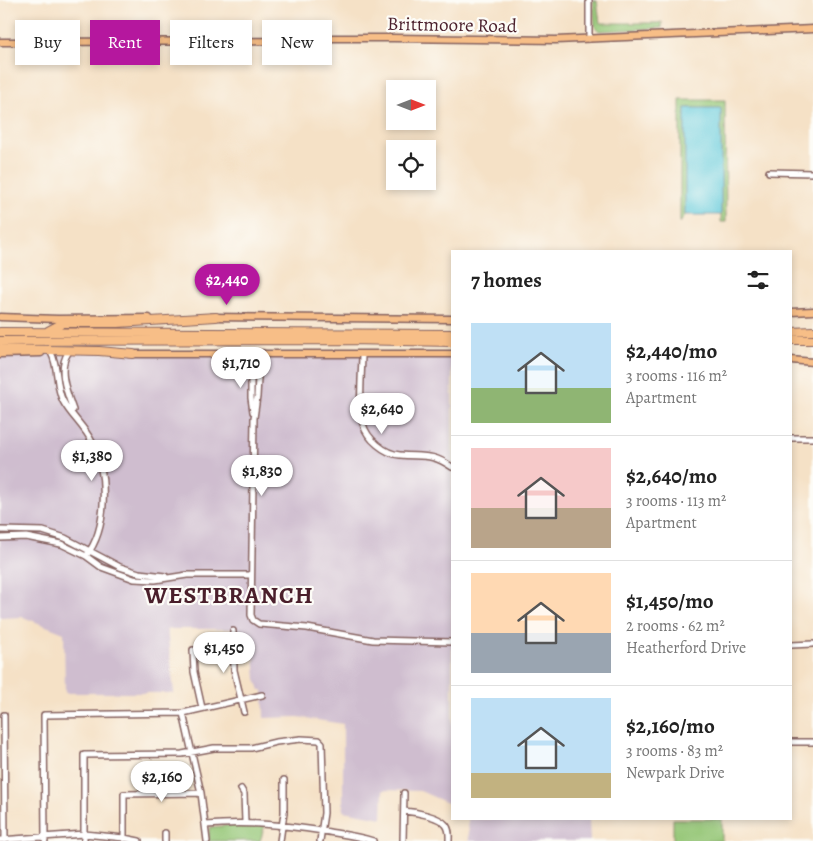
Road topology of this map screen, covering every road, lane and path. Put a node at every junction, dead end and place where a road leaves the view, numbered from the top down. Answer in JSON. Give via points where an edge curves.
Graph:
{"nodes":[{"id":1,"x":589,"y":0,"type":"edge"},
{"id":2,"x":813,"y":29,"type":"edge"},
{"id":3,"x":589,"y":39,"type":"junction"},
{"id":4,"x":0,"y":42,"type":"edge"},
{"id":5,"x":769,"y":172,"type":"dead end"},
{"id":6,"x":813,"y":173,"type":"edge"},
{"id":7,"x":813,"y":311,"type":"edge"},
{"id":8,"x":792,"y":312,"type":"edge"},
{"id":9,"x":216,"y":317,"type":"junction"},
{"id":10,"x":0,"y":318,"type":"edge"},
{"id":11,"x":451,"y":319,"type":"edge"},
{"id":12,"x":813,"y":331,"type":"edge"},
{"id":13,"x":0,"y":332,"type":"edge"},
{"id":14,"x":45,"y":332,"type":"junction"},
{"id":15,"x":792,"y":332,"type":"edge"},
{"id":16,"x":451,"y":334,"type":"edge"},
{"id":17,"x":792,"y":340,"type":"edge"},
{"id":18,"x":813,"y":340,"type":"edge"},
{"id":19,"x":0,"y":342,"type":"edge"},
{"id":20,"x":451,"y":342,"type":"edge"},
{"id":21,"x":0,"y":349,"type":"edge"},
{"id":22,"x":51,"y":353,"type":"junction"},
{"id":23,"x":68,"y":353,"type":"junction"},
{"id":24,"x":263,"y":353,"type":"junction"},
{"id":25,"x":0,"y":354,"type":"edge"},
{"id":26,"x":133,"y":354,"type":"junction"},
{"id":27,"x":248,"y":354,"type":"junction"},
{"id":28,"x":362,"y":354,"type":"junction"},
{"id":29,"x":451,"y":354,"type":"edge"},
{"id":30,"x":792,"y":360,"type":"edge"},
{"id":31,"x":813,"y":362,"type":"edge"},
{"id":32,"x":74,"y":415,"type":"junction"},
{"id":33,"x":254,"y":418,"type":"junction"},
{"id":34,"x":792,"y":438,"type":"edge"},
{"id":35,"x":813,"y":438,"type":"edge"},
{"id":36,"x":451,"y":465,"type":"edge"},
{"id":37,"x":0,"y":530,"type":"edge"},
{"id":38,"x":0,"y":538,"type":"edge"},
{"id":39,"x":90,"y":551,"type":"junction"},
{"id":40,"x":86,"y":556,"type":"junction"},
{"id":41,"x":251,"y":575,"type":"junction"},
{"id":42,"x":172,"y":577,"type":"junction"},
{"id":43,"x":233,"y":631,"type":"dead end"},
{"id":44,"x":451,"y":642,"type":"edge"},
{"id":45,"x":813,"y":644,"type":"edge"},
{"id":46,"x":792,"y":645,"type":"edge"},
{"id":47,"x":193,"y":650,"type":"dead end"},
{"id":48,"x":262,"y":695,"type":"dead end"},
{"id":49,"x":240,"y":699,"type":"junction"},
{"id":50,"x":202,"y":708,"type":"junction"},
{"id":51,"x":244,"y":712,"type":"dead end"},
{"id":52,"x":183,"y":713,"type":"junction"},
{"id":53,"x":4,"y":715,"type":"dead end"},
{"id":54,"x":792,"y":742,"type":"edge"},
{"id":55,"x":813,"y":742,"type":"edge"},
{"id":56,"x":191,"y":752,"type":"junction"},
{"id":57,"x":284,"y":780,"type":"dead end"},
{"id":58,"x":241,"y":788,"type":"dead end"},
{"id":59,"x":201,"y":793,"type":"junction"},
{"id":60,"x":404,"y":793,"type":"dead end"},
{"id":61,"x":404,"y":811,"type":"junction"},
{"id":62,"x":245,"y":822,"type":"junction"},
{"id":63,"x":283,"y":824,"type":"junction"},
{"id":64,"x":206,"y":825,"type":"junction"},
{"id":65,"x":322,"y":831,"type":"junction"},
{"id":66,"x":165,"y":833,"type":"dead end"},
{"id":67,"x":84,"y":834,"type":"junction"},
{"id":68,"x":45,"y":838,"type":"edge"},
{"id":69,"x":124,"y":839,"type":"edge"},
{"id":70,"x":361,"y":839,"type":"edge"},
{"id":71,"x":449,"y":840,"type":"edge"},
{"id":72,"x":3,"y":841,"type":"edge"},
{"id":73,"x":84,"y":841,"type":"edge"},
{"id":74,"x":138,"y":841,"type":"edge"},
{"id":75,"x":165,"y":841,"type":"edge"},
{"id":76,"x":207,"y":841,"type":"edge"},
{"id":77,"x":280,"y":841,"type":"edge"},
{"id":78,"x":320,"y":841,"type":"edge"},
{"id":79,"x":373,"y":841,"type":"edge"},
{"id":80,"x":403,"y":841,"type":"edge"}],
"edges":[{"from":1,"to":3,"type":"street"},
{"from":2,"to":3,"type":"main road","name":"Brittmoore Road"},
{"from":3,"to":4,"type":"main road","name":"Brittmoore Road"},
{"from":5,"to":6,"type":"street"},
{"from":7,"to":8,"type":"main road"},
{"from":9,"to":10,"type":"main road"},
{"from":9,"to":11,"type":"main road"},
{"from":9,"to":14,"type":"highway","via":[[63,323]]},
{"from":12,"to":15,"type":"highway"},
{"from":13,"to":14,"type":"highway"},
{"from":14,"to":16,"type":"highway"},
{"from":17,"to":18,"type":"highway"},
{"from":19,"to":20,"type":"highway"},
{"from":21,"to":26,"type":"highway"},
{"from":22,"to":23,"type":"main road"},
{"from":22,"to":25,"type":"main road"},
{"from":22,"to":32,"type":"street","via":[[55,360],[57,385]]},
{"from":23,"to":26,"type":"main road"},
{"from":23,"to":32,"type":"street","via":[[63,360],[64,383]]},
{"from":24,"to":27,"type":"main road"},
{"from":24,"to":28,"type":"main road"},
{"from":24,"to":33,"type":"street"},
{"from":26,"to":27,"type":"main road"},
{"from":27,"to":33,"type":"street","via":[[251,358]]},
{"from":28,"to":29,"type":"main road"},
{"from":28,"to":36,"type":"street","via":[[363,424],[371,439],[395,454],[437,458]]},
{"from":30,"to":31,"type":"main road"},
{"from":32,"to":39,"type":"street","via":[[92,442],[101,469],[101,524]]},
{"from":33,"to":41,"type":"street"},
{"from":34,"to":35,"type":"street"},
{"from":37,"to":39,"type":"street","via":[[43,531]]},
{"from":38,"to":40,"type":"street","via":[[42,539]]},
{"from":39,"to":40,"type":"street"},
{"from":39,"to":42,"type":"street","via":[[120,567]]},
{"from":40,"to":42,"type":"street","via":[[101,567],[134,578],[156,580]]},
{"from":41,"to":42,"type":"street"},
{"from":41,"to":44,"type":"street","via":[[251,615],[255,623],[373,640]]},
{"from":43,"to":49,"type":"street","via":[[234,670]]},
{"from":45,"to":46,"type":"street"},
{"from":47,"to":50,"type":"street"},
{"from":48,"to":49,"type":"street"},
{"from":49,"to":50,"type":"street"},
{"from":49,"to":51,"type":"street"},
{"from":50,"to":52,"type":"street"},
{"from":52,"to":56,"type":"street"},
{"from":52,"to":68,"type":"street","via":[[44,715]]},
{"from":53,"to":72,"type":"street"},
{"from":54,"to":55,"type":"street"},
{"from":56,"to":59,"type":"street"},
{"from":56,"to":65,"type":"street","via":[[251,748],[289,740],[319,740],[323,756]]},
{"from":56,"to":67,"type":"street","via":[[84,755]]},
{"from":57,"to":63,"type":"street"},
{"from":58,"to":62,"type":"street"},
{"from":59,"to":64,"type":"street"},
{"from":59,"to":69,"type":"street","via":[[124,794]]},
{"from":60,"to":61,"type":"street"},
{"from":61,"to":71,"type":"street","via":[[442,822],[448,828]]},
{"from":61,"to":80,"type":"street"},
{"from":62,"to":63,"type":"street"},
{"from":62,"to":64,"type":"street"},
{"from":63,"to":65,"type":"street"},
{"from":63,"to":77,"type":"street"},
{"from":64,"to":76,"type":"street"},
{"from":65,"to":70,"type":"street"},
{"from":65,"to":78,"type":"street"},
{"from":66,"to":75,"type":"street"},
{"from":67,"to":68,"type":"street"},
{"from":67,"to":69,"type":"street"},
{"from":67,"to":73,"type":"street"},
{"from":68,"to":72,"type":"street"},
{"from":69,"to":74,"type":"street"},
{"from":70,"to":79,"type":"street"}]}
